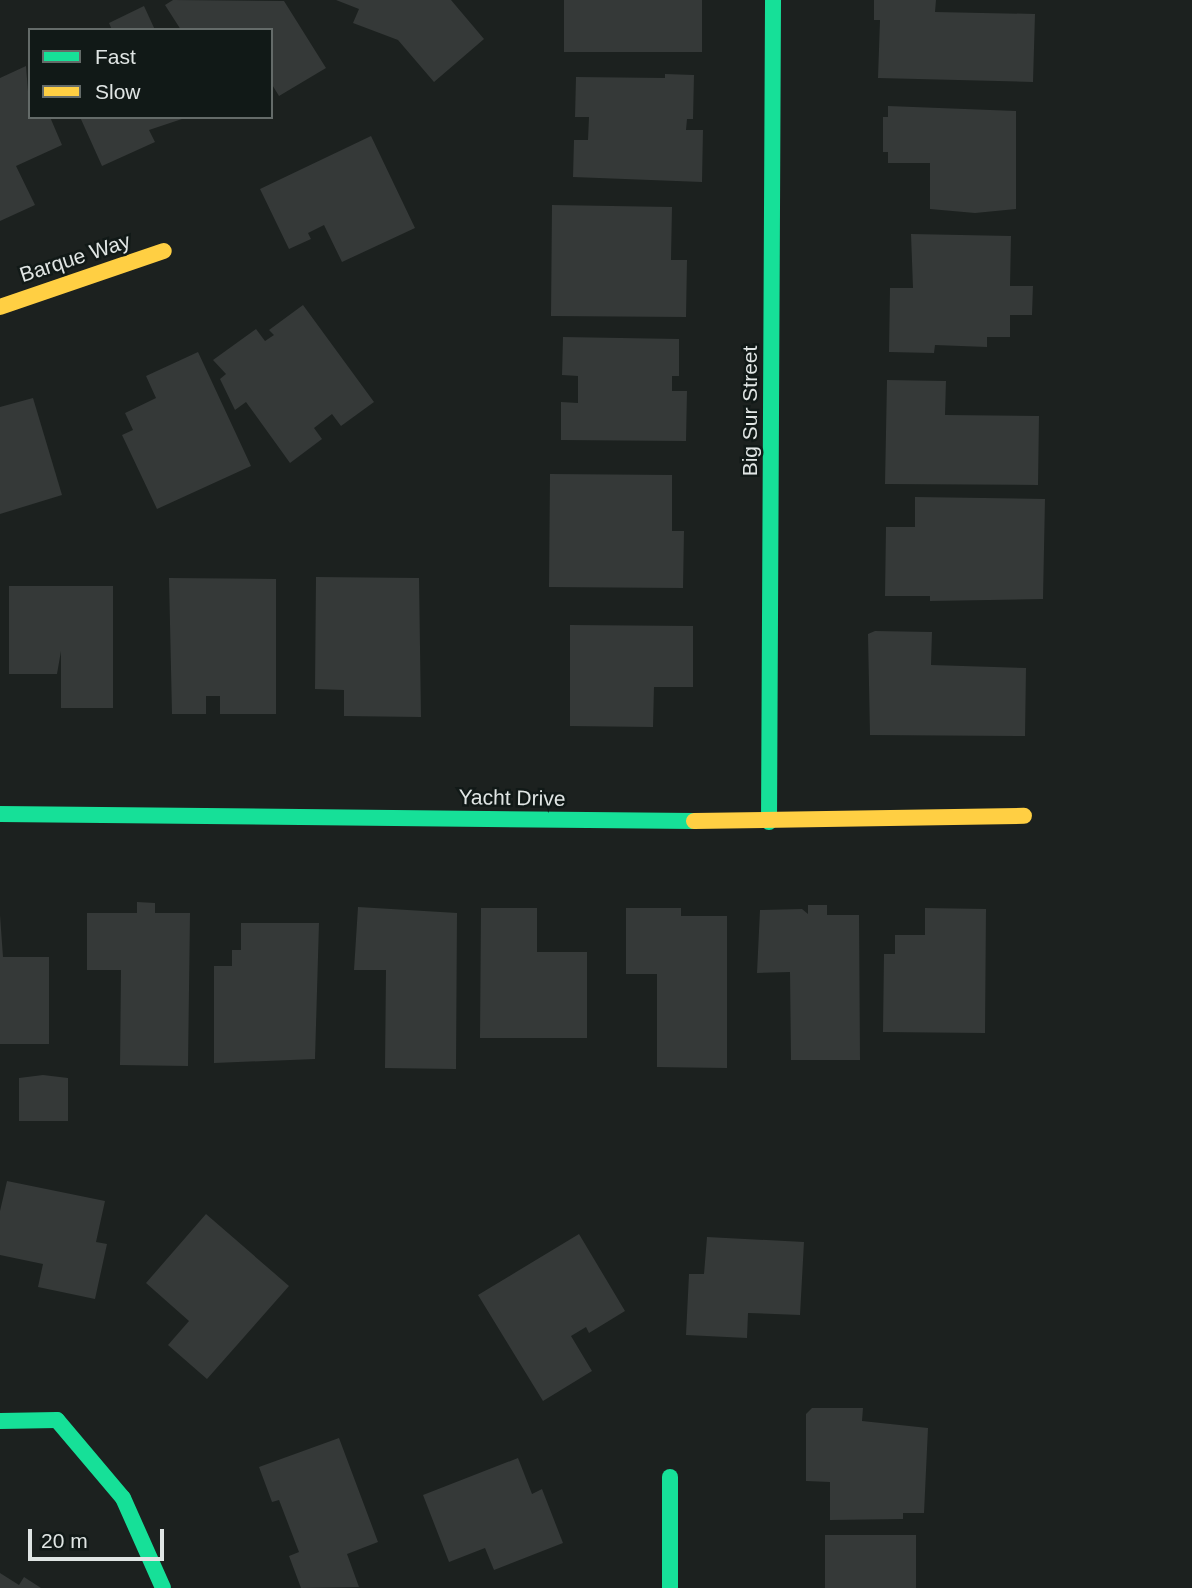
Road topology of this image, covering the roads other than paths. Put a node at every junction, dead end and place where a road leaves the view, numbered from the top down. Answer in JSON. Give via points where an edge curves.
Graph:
{"nodes":[{"id":1,"x":773,"y":0,"type":"edge"},
{"id":2,"x":164,"y":251,"type":"dead end"},
{"id":3,"x":0,"y":307,"type":"edge"},
{"id":4,"x":0,"y":814,"type":"edge"},
{"id":5,"x":1024,"y":816,"type":"dead end"},
{"id":6,"x":769,"y":822,"type":"junction"},
{"id":7,"x":0,"y":1421,"type":"edge"},
{"id":8,"x":670,"y":1477,"type":"dead end"},
{"id":9,"x":163,"y":1588,"type":"edge"},
{"id":10,"x":670,"y":1588,"type":"edge"}],
"edges":[{"from":1,"to":6,"type":"street","name":"Big Sur Street"},
{"from":2,"to":3,"type":"street","name":"Barque Way"},
{"from":4,"to":6,"type":"street","name":"Yacht Drive"},
{"from":5,"to":6,"type":"street","name":"Yacht Drive"},
{"from":7,"to":9,"type":"street","via":[[57,1420],[123,1497]]},
{"from":8,"to":10,"type":"street"}]}
